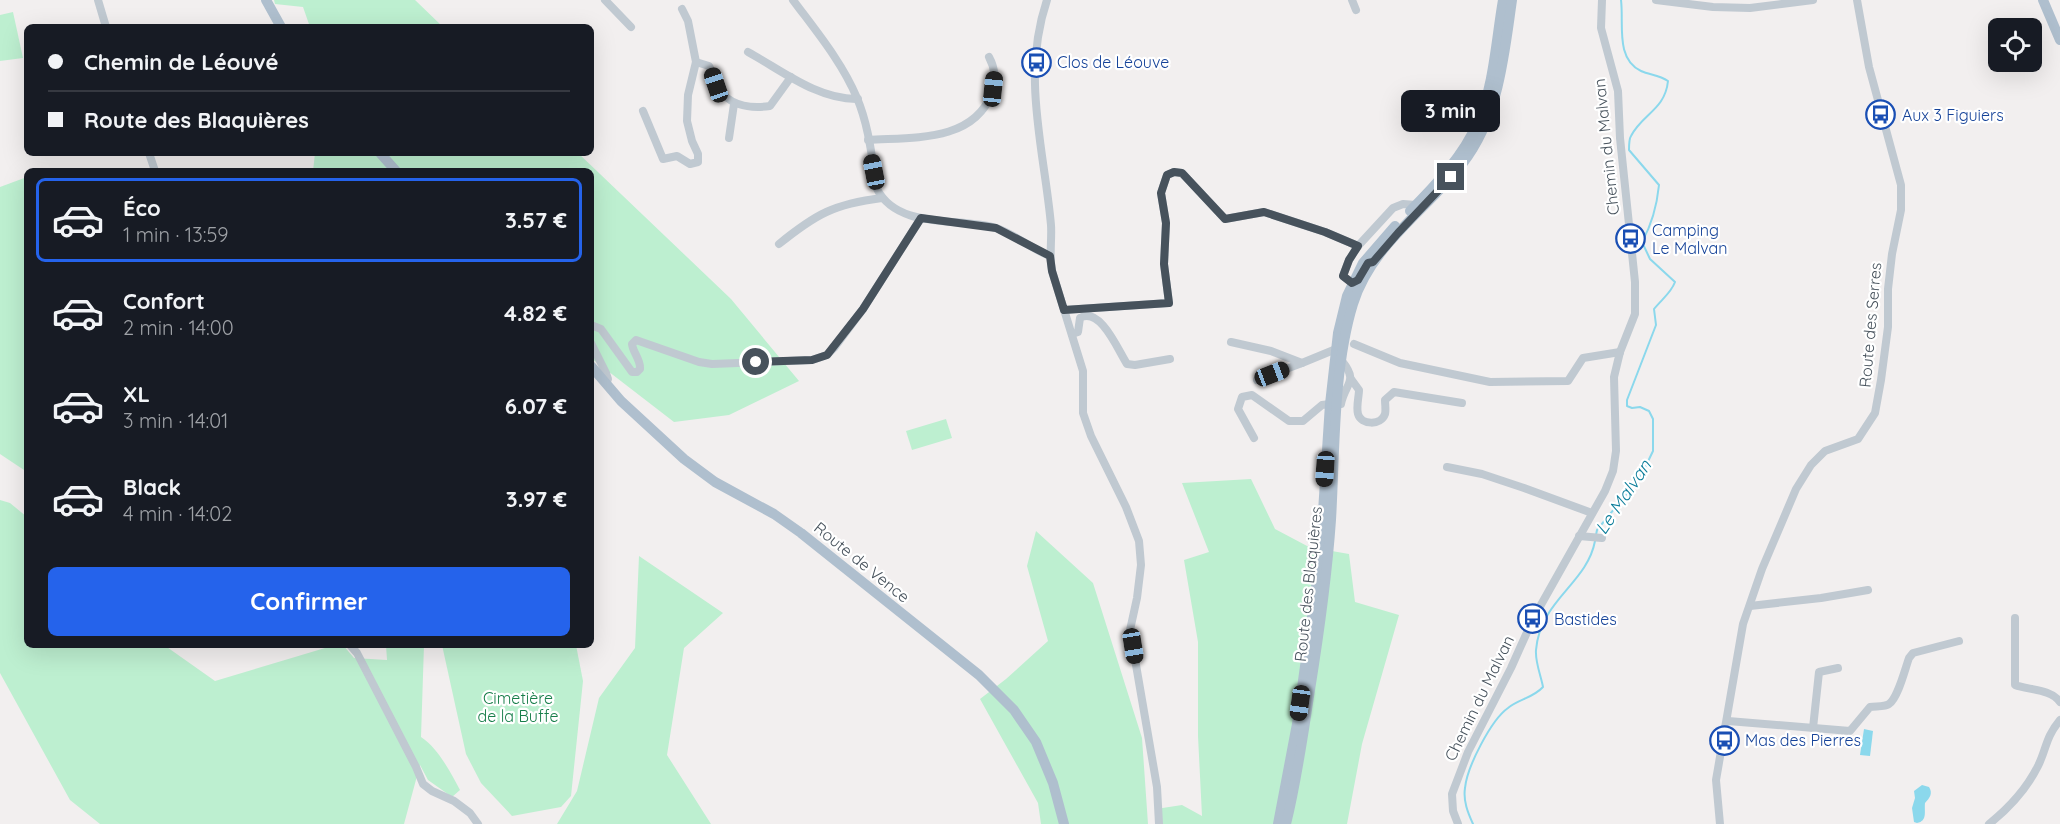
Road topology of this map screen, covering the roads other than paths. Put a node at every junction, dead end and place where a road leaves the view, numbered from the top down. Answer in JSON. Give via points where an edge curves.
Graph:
{"nodes":[{"id":1,"x":98,"y":0,"type":"edge"},
{"id":2,"x":266,"y":0,"type":"edge"},
{"id":3,"x":605,"y":0,"type":"edge"},
{"id":4,"x":793,"y":0,"type":"edge"},
{"id":5,"x":1047,"y":0,"type":"edge"},
{"id":6,"x":1352,"y":0,"type":"edge"},
{"id":7,"x":1503,"y":0,"type":"edge"},
{"id":8,"x":1512,"y":0,"type":"edge"},
{"id":9,"x":1602,"y":0,"type":"edge"},
{"id":10,"x":1656,"y":0,"type":"edge"},
{"id":11,"x":1813,"y":0,"type":"edge"},
{"id":12,"x":1857,"y":0,"type":"edge"},
{"id":13,"x":2043,"y":0,"type":"edge"},
{"id":14,"x":1667,"y":1,"type":"edge"},
{"id":15,"x":682,"y":9,"type":"dead end"},
{"id":16,"x":1356,"y":10,"type":"dead end"},
{"id":17,"x":105,"y":24,"type":"edge"},
{"id":18,"x":279,"y":24,"type":"edge"},
{"id":19,"x":631,"y":27,"type":"dead end"},
{"id":20,"x":2060,"y":40,"type":"edge"},
{"id":21,"x":748,"y":52,"type":"dead end"},
{"id":22,"x":989,"y":57,"type":"dead end"},
{"id":23,"x":696,"y":62,"type":"junction"},
{"id":24,"x":791,"y":77,"type":"junction"},
{"id":25,"x":858,"y":99,"type":"junction"},
{"id":26,"x":734,"y":104,"type":"junction"},
{"id":27,"x":643,"y":111,"type":"dead end"},
{"id":28,"x":729,"y":138,"type":"dead end"},
{"id":29,"x":868,"y":140,"type":"junction"},
{"id":30,"x":383,"y":156,"type":"edge"},
{"id":31,"x":393,"y":168,"type":"edge"},
{"id":32,"x":882,"y":198,"type":"junction"},
{"id":33,"x":1416,"y":205,"type":"junction"},
{"id":34,"x":921,"y":218,"type":"junction"},
{"id":35,"x":779,"y":244,"type":"dead end"},
{"id":36,"x":1358,"y":246,"type":"junction"},
{"id":37,"x":1050,"y":256,"type":"junction"},
{"id":38,"x":1373,"y":262,"type":"junction"},
{"id":39,"x":1352,"y":283,"type":"junction"},
{"id":40,"x":1064,"y":310,"type":"junction"},
{"id":41,"x":1350,"y":313,"type":"junction"},
{"id":42,"x":1347,"y":324,"type":"junction"},
{"id":43,"x":594,"y":326,"type":"edge"},
{"id":44,"x":1072,"y":334,"type":"junction"},
{"id":45,"x":1231,"y":342,"type":"dead end"},
{"id":46,"x":1354,"y":344,"type":"dead end"},
{"id":47,"x":594,"y":349,"type":"edge"},
{"id":48,"x":1336,"y":349,"type":"junction"},
{"id":49,"x":1620,"y":352,"type":"junction"},
{"id":50,"x":1170,"y":359,"type":"dead end"},
{"id":51,"x":1302,"y":363,"type":"junction"},
{"id":52,"x":594,"y":370,"type":"edge"},
{"id":53,"x":1344,"y":378,"type":"junction"},
{"id":54,"x":1257,"y":380,"type":"dead end"},
{"id":55,"x":606,"y":384,"type":"junction"},
{"id":56,"x":1462,"y":403,"type":"dead end"},
{"id":57,"x":1330,"y":404,"type":"junction"},
{"id":58,"x":1254,"y":438,"type":"dead end"},
{"id":59,"x":1334,"y":458,"type":"junction"},
{"id":60,"x":1447,"y":467,"type":"dead end"},
{"id":61,"x":1592,"y":513,"type":"junction"},
{"id":62,"x":1584,"y":536,"type":"junction"},
{"id":63,"x":1602,"y":538,"type":"dead end"},
{"id":64,"x":1868,"y":590,"type":"dead end"},
{"id":65,"x":1750,"y":606,"type":"junction"},
{"id":66,"x":2015,"y":618,"type":"dead end"},
{"id":67,"x":1959,"y":641,"type":"dead end"},
{"id":68,"x":352,"y":648,"type":"edge"},
{"id":69,"x":1838,"y":668,"type":"dead end"},
{"id":70,"x":2060,"y":702,"type":"edge"},
{"id":71,"x":2060,"y":720,"type":"edge"},
{"id":72,"x":1728,"y":721,"type":"junction"},
{"id":73,"x":1813,"y":728,"type":"junction"},
{"id":74,"x":478,"y":824,"type":"edge"},
{"id":75,"x":1064,"y":824,"type":"edge"},
{"id":76,"x":1159,"y":824,"type":"edge"},
{"id":77,"x":1278,"y":824,"type":"edge"},
{"id":78,"x":1286,"y":824,"type":"edge"},
{"id":79,"x":1458,"y":824,"type":"edge"},
{"id":80,"x":1720,"y":824,"type":"edge"},
{"id":81,"x":1989,"y":824,"type":"edge"}],
"edges":[{"from":1,"to":17,"type":"street"},
{"from":2,"to":18,"type":"main road"},
{"from":3,"to":19,"type":"street"},
{"from":4,"to":25,"type":"street","via":[[839,63]]},
{"from":5,"to":37,"type":"street","via":[[1038,37],[1035,97],[1051,226]]},
{"from":6,"to":16,"type":"street"},
{"from":7,"to":33,"type":"main road","name":"Route des Blaquières","via":[[1490,80],[1478,123],[1464,148]]},
{"from":8,"to":38,"type":"main road","name":"Route des Blaquières","via":[[1494,102],[1478,140],[1464,162]]},
{"from":9,"to":49,"type":"street","name":"Chemin du Malvan","via":[[1601,28],[1618,91],[1635,282],[1635,314]]},
{"from":10,"to":14,"type":"street"},
{"from":11,"to":14,"type":"street","via":[[1750,8]]},
{"from":12,"to":65,"type":"street","name":"Route des Serres","via":[[1869,67],[1901,185],[1881,380],[1875,413],[1858,439],[1825,451],[1796,489]]},
{"from":13,"to":20,"type":"main road"},
{"from":15,"to":23,"type":"street"},
{"from":21,"to":24,"type":"street"},
{"from":22,"to":29,"type":"street","via":[[995,75],[993,89],[973,121],[945,133]]},
{"from":23,"to":26,"type":"street","via":[[711,68],[716,85]]},
{"from":23,"to":27,"type":"street","via":[[687,121],[698,162],[690,164],[677,156],[663,159]]},
{"from":24,"to":25,"type":"street","via":[[834,96]]},
{"from":24,"to":26,"type":"street","via":[[770,106]]},
{"from":25,"to":29,"type":"street"},
{"from":26,"to":28,"type":"street"},
{"from":29,"to":32,"type":"street"},
{"from":30,"to":31,"type":"main road"},
{"from":32,"to":34,"type":"street"},
{"from":32,"to":35,"type":"street","via":[[837,206],[818,214]]},
{"from":33,"to":36,"type":"street","via":[[1393,208]]},
{"from":33,"to":39,"type":"main road","name":"Route des Blaquières","via":[[1363,263]]},
{"from":34,"to":37,"type":"street","via":[[996,228]]},
{"from":34,"to":43,"type":"street","via":[[863,309],[834,348],[819,358],[712,364],[636,340],[632,344],[640,369],[632,372],[602,329]]},
{"from":36,"to":39,"type":"street","via":[[1343,276]]},
{"from":36,"to":40,"type":"street","via":[[1264,212],[1225,219],[1182,173],[1174,172],[1167,175],[1161,193],[1169,303]]},
{"from":37,"to":40,"type":"street"},
{"from":38,"to":39,"type":"street"},
{"from":38,"to":41,"type":"main road","name":"Route des Blaquières"},
{"from":39,"to":41,"type":"street"},
{"from":39,"to":48,"type":"main road","name":"Route des Blaquières"},
{"from":40,"to":44,"type":"street"},
{"from":41,"to":42,"type":"main road","name":"Route des Blaquières"},
{"from":42,"to":48,"type":"street"},
{"from":42,"to":53,"type":"main road","name":"Route des Blaquières"},
{"from":44,"to":50,"type":"street","via":[[1078,332],[1080,318],[1095,316],[1127,364]]},
{"from":44,"to":76,"type":"street","via":[[1083,371],[1083,413],[1139,541],[1141,565],[1130,630],[1157,787]]},
{"from":45,"to":51,"type":"street"},
{"from":46,"to":49,"type":"street","via":[[1400,363],[1490,382],[1568,381],[1583,358]]},
{"from":47,"to":55,"type":"street","via":[[606,373]]},
{"from":48,"to":51,"type":"street"},
{"from":48,"to":53,"type":"street"},
{"from":48,"to":57,"type":"main road","name":"Route des Blaquières"},
{"from":49,"to":61,"type":"street","name":"Chemin du Malvan","via":[[1614,377],[1613,471]]},
{"from":51,"to":54,"type":"street"},
{"from":52,"to":55,"type":"main road","name":"Route de Vence"},
{"from":53,"to":56,"type":"street","via":[[1359,390],[1357,413],[1368,423],[1381,420],[1386,400],[1394,392]]},
{"from":53,"to":57,"type":"street"},
{"from":53,"to":59,"type":"main road","name":"Route des Blaquières"},
{"from":55,"to":75,"type":"main road","name":"Route de Vence","via":[[684,459],[801,533],[995,690],[1036,742]]},
{"from":57,"to":58,"type":"street","via":[[1322,405],[1303,421],[1289,421],[1252,395],[1242,397],[1238,409]]},
{"from":57,"to":59,"type":"street","via":[[1334,410]]},
{"from":57,"to":77,"type":"main road","name":"Route des Blaquières","via":[[1320,558],[1297,723]]},
{"from":59,"to":78,"type":"main road","name":"Route des Blaquières","via":[[1324,590]]},
{"from":60,"to":61,"type":"street","via":[[1482,474]]},
{"from":61,"to":62,"type":"street","name":"Chemin du Malvan"},
{"from":62,"to":63,"type":"street"},
{"from":62,"to":79,"type":"street","name":"Chemin du Malvan","via":[[1533,619],[1456,781],[1452,794]]},
{"from":64,"to":65,"type":"street"},
{"from":65,"to":72,"type":"street","name":"Route des Serres","via":[[1743,624]]},
{"from":66,"to":70,"type":"street","via":[[2015,684],[2057,697]]},
{"from":67,"to":73,"type":"street","via":[[1913,653],[1894,698],[1889,704],[1870,707],[1850,731]]},
{"from":68,"to":74,"type":"street","via":[[423,784],[454,801]]},
{"from":69,"to":73,"type":"street","via":[[1819,672]]},
{"from":71,"to":81,"type":"street","via":[[2049,733],[2039,764],[2026,786],[2008,809]]},
{"from":72,"to":73,"type":"street"},
{"from":72,"to":80,"type":"street","name":"Route des Serres","via":[[1716,780]]}]}
